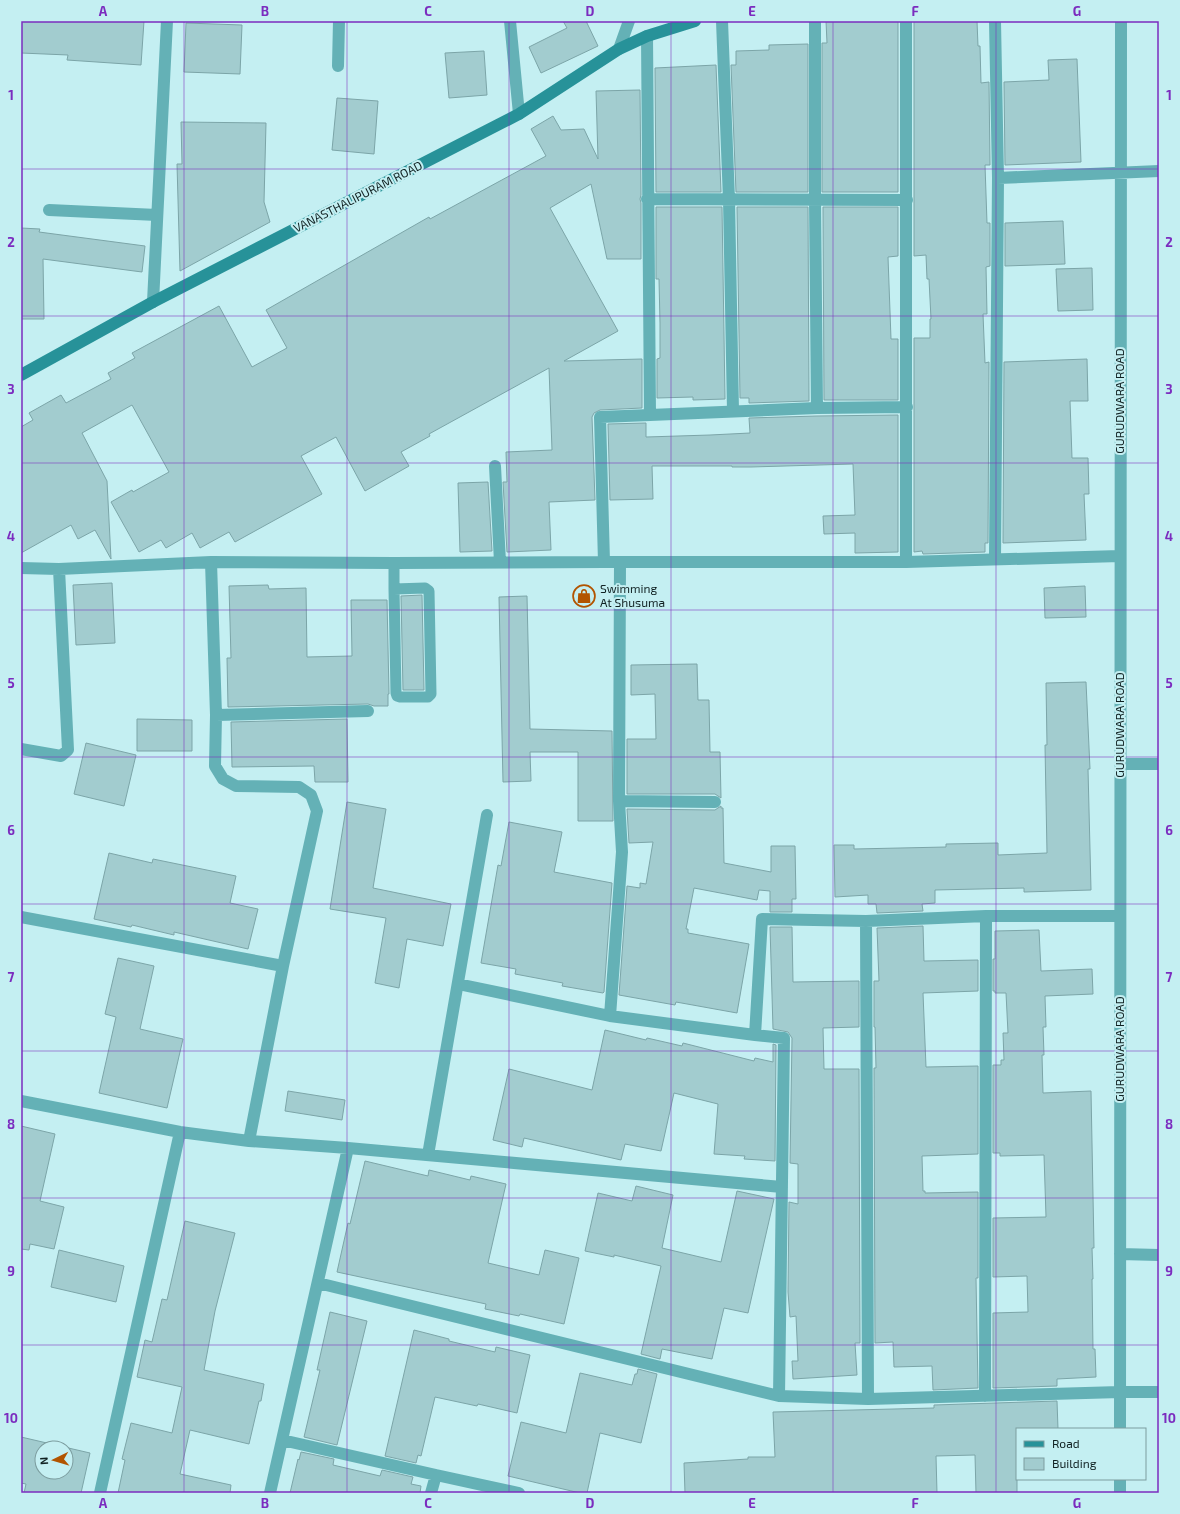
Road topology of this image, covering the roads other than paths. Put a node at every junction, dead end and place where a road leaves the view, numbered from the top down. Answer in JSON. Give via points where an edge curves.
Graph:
{"nodes":[{"id":1,"x":167,"y":21,"type":"edge"},
{"id":2,"x":339,"y":21,"type":"edge"},
{"id":3,"x":510,"y":21,"type":"edge"},
{"id":4,"x":629,"y":21,"type":"edge"},
{"id":5,"x":695,"y":21,"type":"edge"},
{"id":6,"x":722,"y":21,"type":"edge"},
{"id":7,"x":815,"y":21,"type":"edge"},
{"id":8,"x":906,"y":21,"type":"edge"},
{"id":9,"x":995,"y":21,"type":"edge"},
{"id":10,"x":1120,"y":21,"type":"edge"},
{"id":11,"x":647,"y":36,"type":"junction"},
{"id":12,"x":619,"y":49,"type":"junction"},
{"id":13,"x":338,"y":66,"type":"dead end"},
{"id":14,"x":519,"y":114,"type":"junction"},
{"id":15,"x":1159,"y":171,"type":"edge"},
{"id":16,"x":1120,"y":172,"type":"junction"},
{"id":17,"x":998,"y":178,"type":"junction"},
{"id":18,"x":647,"y":199,"type":"junction"},
{"id":19,"x":729,"y":200,"type":"junction"},
{"id":20,"x":815,"y":200,"type":"junction"},
{"id":21,"x":907,"y":200,"type":"junction"},
{"id":22,"x":49,"y":210,"type":"dead end"},
{"id":23,"x":157,"y":214,"type":"junction"},
{"id":24,"x":152,"y":302,"type":"junction"},
{"id":25,"x":21,"y":375,"type":"edge"},
{"id":26,"x":907,"y":407,"type":"junction"},
{"id":27,"x":817,"y":408,"type":"junction"},
{"id":28,"x":733,"y":411,"type":"junction"},
{"id":29,"x":650,"y":415,"type":"junction"},
{"id":30,"x":495,"y":466,"type":"dead end"},
{"id":31,"x":1120,"y":556,"type":"junction"},
{"id":32,"x":995,"y":559,"type":"junction"},
{"id":33,"x":211,"y":562,"type":"junction"},
{"id":34,"x":500,"y":562,"type":"junction"},
{"id":35,"x":604,"y":562,"type":"junction"},
{"id":36,"x":620,"y":562,"type":"junction"},
{"id":37,"x":906,"y":562,"type":"junction"},
{"id":38,"x":394,"y":563,"type":"junction"},
{"id":39,"x":21,"y":568,"type":"edge"},
{"id":40,"x":59,"y":569,"type":"junction"},
{"id":41,"x":394,"y":589,"type":"junction"},
{"id":42,"x":368,"y":710,"type":"dead end"},
{"id":43,"x":216,"y":715,"type":"junction"},
{"id":44,"x":21,"y":749,"type":"edge"},
{"id":45,"x":1120,"y":764,"type":"junction"},
{"id":46,"x":1159,"y":764,"type":"edge"},
{"id":47,"x":619,"y":800,"type":"junction"},
{"id":48,"x":715,"y":802,"type":"dead end"},
{"id":49,"x":487,"y":815,"type":"dead end"},
{"id":50,"x":986,"y":916,"type":"junction"},
{"id":51,"x":1120,"y":916,"type":"junction"},
{"id":52,"x":21,"y":917,"type":"edge"},
{"id":53,"x":866,"y":921,"type":"junction"},
{"id":54,"x":283,"y":966,"type":"junction"},
{"id":55,"x":458,"y":984,"type":"junction"},
{"id":56,"x":610,"y":1016,"type":"junction"},
{"id":57,"x":755,"y":1035,"type":"junction"},
{"id":58,"x":21,"y":1101,"type":"edge"},
{"id":59,"x":180,"y":1132,"type":"junction"},
{"id":60,"x":249,"y":1141,"type":"junction"},
{"id":61,"x":348,"y":1148,"type":"junction"},
{"id":62,"x":428,"y":1155,"type":"junction"},
{"id":63,"x":782,"y":1187,"type":"junction"},
{"id":64,"x":1120,"y":1254,"type":"junction"},
{"id":65,"x":1159,"y":1255,"type":"edge"},
{"id":66,"x":318,"y":1283,"type":"junction"},
{"id":67,"x":1120,"y":1392,"type":"junction"},
{"id":68,"x":1159,"y":1392,"type":"edge"},
{"id":69,"x":779,"y":1396,"type":"junction"},
{"id":70,"x":985,"y":1396,"type":"junction"},
{"id":71,"x":868,"y":1399,"type":"junction"},
{"id":72,"x":1120,"y":1428,"type":"edge"},
{"id":73,"x":282,"y":1440,"type":"junction"},
{"id":74,"x":436,"y":1476,"type":"junction"},
{"id":75,"x":1120,"y":1480,"type":"edge"},
{"id":76,"x":100,"y":1493,"type":"edge"},
{"id":77,"x":270,"y":1493,"type":"edge"},
{"id":78,"x":431,"y":1493,"type":"edge"},
{"id":79,"x":519,"y":1493,"type":"edge"},
{"id":80,"x":1120,"y":1493,"type":"edge"}],
"edges":[{"from":1,"to":23,"type":"street"},
{"from":2,"to":13,"type":"street"},
{"from":3,"to":14,"type":"street"},
{"from":4,"to":12,"type":"street"},
{"from":5,"to":11,"type":"street","name":"VANASTHALIPURAM ROAD"},
{"from":6,"to":19,"type":"street"},
{"from":7,"to":20,"type":"street"},
{"from":8,"to":21,"type":"street"},
{"from":9,"to":17,"type":"street"},
{"from":10,"to":16,"type":"street","name":"GURUDWARA ROAD"},
{"from":11,"to":12,"type":"street","name":"VANASTHALIPURAM ROAD"},
{"from":11,"to":18,"type":"street"},
{"from":12,"to":14,"type":"street","name":"VANASTHALIPURAM ROAD"},
{"from":14,"to":24,"type":"street","name":"VANASTHALIPURAM ROAD"},
{"from":15,"to":16,"type":"street"},
{"from":16,"to":17,"type":"street"},
{"from":16,"to":31,"type":"street","name":"GURUDWARA ROAD"},
{"from":17,"to":32,"type":"street"},
{"from":18,"to":19,"type":"street"},
{"from":18,"to":29,"type":"street"},
{"from":19,"to":20,"type":"street"},
{"from":19,"to":28,"type":"street"},
{"from":20,"to":21,"type":"street"},
{"from":20,"to":27,"type":"street"},
{"from":21,"to":26,"type":"street"},
{"from":22,"to":23,"type":"street"},
{"from":23,"to":24,"type":"street"},
{"from":24,"to":25,"type":"street","name":"VANASTHALIPURAM ROAD"},
{"from":26,"to":27,"type":"street"},
{"from":26,"to":37,"type":"street"},
{"from":27,"to":28,"type":"street"},
{"from":28,"to":29,"type":"street"},
{"from":29,"to":35,"type":"street","via":[[600,417]]},
{"from":30,"to":34,"type":"street"},
{"from":31,"to":32,"type":"street"},
{"from":31,"to":45,"type":"street","name":"GURUDWARA ROAD"},
{"from":32,"to":37,"type":"street"},
{"from":33,"to":38,"type":"street"},
{"from":33,"to":40,"type":"street"},
{"from":33,"to":43,"type":"street"},
{"from":34,"to":35,"type":"street"},
{"from":34,"to":38,"type":"street"},
{"from":35,"to":36,"type":"street"},
{"from":36,"to":37,"type":"street"},
{"from":36,"to":47,"type":"street"},
{"from":38,"to":41,"type":"lane"},
{"from":39,"to":40,"type":"street"},
{"from":40,"to":44,"type":"street","via":[[68,750],[61,756]]},
{"from":41,"to":41,"type":"lane","via":[[396,693],[400,697],[428,697],[431,694],[429,591],[425,588]]},
{"from":42,"to":43,"type":"street"},
{"from":43,"to":54,"type":"street","via":[[215,766],[223,779],[236,786],[299,788],[312,795],[317,811]]},
{"from":45,"to":46,"type":"street"},
{"from":45,"to":51,"type":"street","name":"GURUDWARA ROAD"},
{"from":47,"to":48,"type":"street"},
{"from":47,"to":56,"type":"street","via":[[622,852]]},
{"from":49,"to":55,"type":"street"},
{"from":50,"to":51,"type":"street"},
{"from":50,"to":53,"type":"street"},
{"from":50,"to":70,"type":"street"},
{"from":51,"to":64,"type":"street","name":"GURUDWARA ROAD"},
{"from":52,"to":54,"type":"street"},
{"from":53,"to":57,"type":"street","via":[[762,919]]},
{"from":53,"to":71,"type":"street"},
{"from":54,"to":60,"type":"street"},
{"from":55,"to":56,"type":"street"},
{"from":55,"to":62,"type":"street"},
{"from":56,"to":57,"type":"street"},
{"from":57,"to":63,"type":"street","via":[[784,1038]]},
{"from":58,"to":59,"type":"street"},
{"from":59,"to":60,"type":"street"},
{"from":59,"to":76,"type":"street"},
{"from":60,"to":61,"type":"street"},
{"from":61,"to":62,"type":"street"},
{"from":61,"to":66,"type":"street"},
{"from":62,"to":63,"type":"street"},
{"from":63,"to":69,"type":"street"},
{"from":64,"to":65,"type":"street"},
{"from":64,"to":67,"type":"street","name":"GURUDWARA ROAD"},
{"from":66,"to":69,"type":"street"},
{"from":66,"to":73,"type":"street"},
{"from":67,"to":68,"type":"street"},
{"from":67,"to":70,"type":"street"},
{"from":67,"to":72,"type":"street","name":"GURUDWARA ROAD"},
{"from":69,"to":71,"type":"street"},
{"from":70,"to":71,"type":"street"},
{"from":73,"to":74,"type":"street"},
{"from":73,"to":77,"type":"street"},
{"from":74,"to":78,"type":"street"},
{"from":74,"to":79,"type":"street"},
{"from":75,"to":80,"type":"street"}]}
